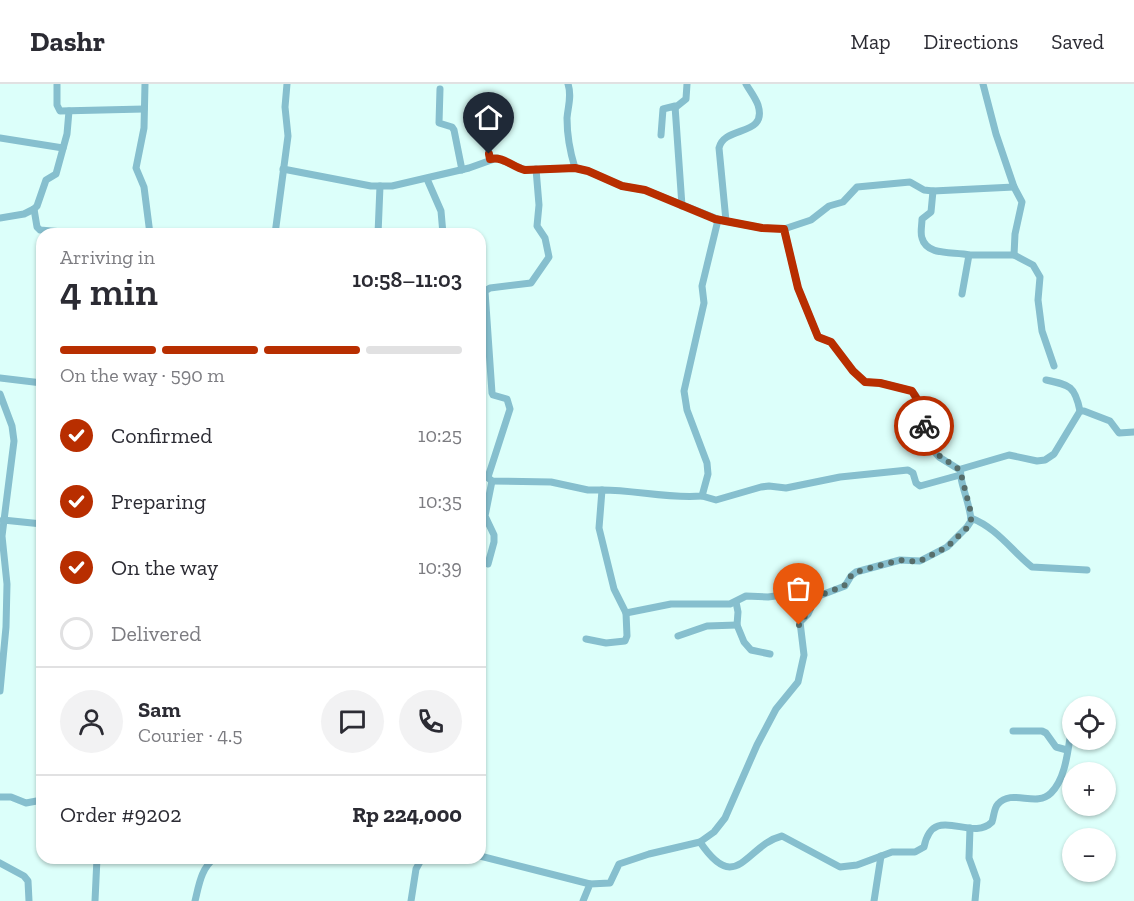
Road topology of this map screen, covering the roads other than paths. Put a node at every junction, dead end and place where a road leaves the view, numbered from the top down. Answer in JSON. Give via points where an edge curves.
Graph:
{"nodes":[{"id":1,"x":145,"y":84,"type":"edge"},
{"id":2,"x":287,"y":84,"type":"edge"},
{"id":3,"x":568,"y":84,"type":"edge"},
{"id":4,"x":687,"y":84,"type":"edge"},
{"id":5,"x":746,"y":84,"type":"edge"},
{"id":6,"x":983,"y":84,"type":"edge"},
{"id":7,"x":57,"y":85,"type":"edge"},
{"id":8,"x":440,"y":89,"type":"dead end"},
{"id":9,"x":676,"y":107,"type":"junction"},
{"id":10,"x":144,"y":109,"type":"junction"},
{"id":11,"x":69,"y":111,"type":"junction"},
{"id":12,"x":495,"y":123,"type":"dead end"},
{"id":13,"x":661,"y":135,"type":"dead end"},
{"id":14,"x":0,"y":138,"type":"edge"},
{"id":15,"x":63,"y":148,"type":"junction"},
{"id":16,"x":490,"y":159,"type":"junction"},
{"id":17,"x":575,"y":168,"type":"junction"},
{"id":18,"x":283,"y":169,"type":"junction"},
{"id":19,"x":536,"y":169,"type":"junction"},
{"id":20,"x":462,"y":170,"type":"junction"},
{"id":21,"x":427,"y":179,"type":"junction"},
{"id":22,"x":380,"y":186,"type":"junction"},
{"id":23,"x":1014,"y":187,"type":"junction"},
{"id":24,"x":933,"y":191,"type":"junction"},
{"id":25,"x":682,"y":206,"type":"junction"},
{"id":26,"x":34,"y":209,"type":"junction"},
{"id":27,"x":0,"y":218,"type":"edge"},
{"id":28,"x":718,"y":219,"type":"junction"},
{"id":29,"x":726,"y":221,"type":"junction"},
{"id":30,"x":38,"y":228,"type":"edge"},
{"id":31,"x":149,"y":228,"type":"edge"},
{"id":32,"x":276,"y":228,"type":"edge"},
{"id":33,"x":378,"y":228,"type":"edge"},
{"id":34,"x":442,"y":228,"type":"edge"},
{"id":35,"x":784,"y":229,"type":"junction"},
{"id":36,"x":969,"y":255,"type":"junction"},
{"id":37,"x":1014,"y":255,"type":"junction"},
{"id":38,"x":486,"y":290,"type":"edge"},
{"id":39,"x":962,"y":294,"type":"dead end"},
{"id":40,"x":486,"y":336,"type":"edge"},
{"id":41,"x":1054,"y":366,"type":"dead end"},
{"id":42,"x":0,"y":378,"type":"edge"},
{"id":43,"x":1046,"y":380,"type":"dead end"},
{"id":44,"x":36,"y":382,"type":"edge"},
{"id":45,"x":0,"y":394,"type":"edge"},
{"id":46,"x":1080,"y":411,"type":"junction"},
{"id":47,"x":1134,"y":432,"type":"edge"},
{"id":48,"x":960,"y":472,"type":"junction"},
{"id":49,"x":486,"y":476,"type":"edge"},
{"id":50,"x":490,"y":479,"type":"junction"},
{"id":51,"x":602,"y":490,"type":"junction"},
{"id":52,"x":702,"y":496,"type":"junction"},
{"id":53,"x":486,"y":509,"type":"edge"},
{"id":54,"x":486,"y":518,"type":"edge"},
{"id":55,"x":971,"y":518,"type":"junction"},
{"id":56,"x":3,"y":520,"type":"junction"},
{"id":57,"x":36,"y":523,"type":"edge"},
{"id":58,"x":488,"y":564,"type":"dead end"},
{"id":59,"x":1088,"y":570,"type":"dead end"},
{"id":60,"x":816,"y":597,"type":"junction"},
{"id":61,"x":736,"y":602,"type":"junction"},
{"id":62,"x":626,"y":613,"type":"junction"},
{"id":63,"x":736,"y":625,"type":"junction"},
{"id":64,"x":678,"y":636,"type":"dead end"},
{"id":65,"x":586,"y":639,"type":"dead end"},
{"id":66,"x":770,"y":654,"type":"dead end"},
{"id":67,"x":2,"y":659,"type":"edge"},
{"id":68,"x":0,"y":691,"type":"edge"},
{"id":69,"x":1012,"y":731,"type":"dead end"},
{"id":70,"x":1062,"y":749,"type":"edge"},
{"id":71,"x":1067,"y":750,"type":"edge"},
{"id":72,"x":0,"y":797,"type":"edge"},
{"id":73,"x":36,"y":801,"type":"edge"},
{"id":74,"x":970,"y":828,"type":"junction"},
{"id":75,"x":700,"y":842,"type":"junction"},
{"id":76,"x":881,"y":856,"type":"junction"},
{"id":77,"x":486,"y":858,"type":"edge"},
{"id":78,"x":0,"y":863,"type":"edge"},
{"id":79,"x":97,"y":864,"type":"edge"},
{"id":80,"x":208,"y":864,"type":"edge"},
{"id":81,"x":419,"y":864,"type":"edge"},
{"id":82,"x":590,"y":884,"type":"junction"},
{"id":83,"x":29,"y":901,"type":"edge"},
{"id":84,"x":94,"y":901,"type":"edge"},
{"id":85,"x":195,"y":901,"type":"edge"},
{"id":86,"x":411,"y":901,"type":"edge"},
{"id":87,"x":583,"y":901,"type":"edge"},
{"id":88,"x":873,"y":901,"type":"edge"},
{"id":89,"x":975,"y":901,"type":"edge"}],
"edges":[{"from":1,"to":10,"type":"street"},
{"from":2,"to":18,"type":"street","via":[[288,136]]},
{"from":3,"to":17,"type":"street","via":[[568,135]]},
{"from":4,"to":9,"type":"street","via":[[686,99]]},
{"from":5,"to":29,"type":"street","via":[[757,103],[759,116],[748,129],[728,135],[720,143]]},
{"from":6,"to":23,"type":"street"},
{"from":7,"to":11,"type":"street","via":[[58,108]]},
{"from":8,"to":20,"type":"street","via":[[439,123],[454,130]]},
{"from":9,"to":13,"type":"street","via":[[663,109]]},
{"from":9,"to":25,"type":"street"},
{"from":10,"to":11,"type":"street"},
{"from":10,"to":31,"type":"street","via":[[144,136],[136,168],[144,187]]},
{"from":11,"to":15,"type":"street"},
{"from":12,"to":16,"type":"street","via":[[488,148]]},
{"from":14,"to":15,"type":"street"},
{"from":15,"to":26,"type":"street","via":[[56,174],[46,180]]},
{"from":16,"to":19,"type":"street","via":[[505,160],[525,170]]},
{"from":16,"to":20,"type":"street"},
{"from":17,"to":19,"type":"street"},
{"from":17,"to":25,"type":"street"},
{"from":18,"to":22,"type":"street"},
{"from":18,"to":32,"type":"street"},
{"from":19,"to":38,"type":"street","via":[[537,226],[545,238],[549,257],[531,283]]},
{"from":20,"to":21,"type":"street"},
{"from":21,"to":22,"type":"street"},
{"from":21,"to":34,"type":"street","via":[[441,211]]},
{"from":22,"to":33,"type":"street"},
{"from":23,"to":24,"type":"street"},
{"from":23,"to":37,"type":"street","via":[[1022,202]]},
{"from":24,"to":35,"type":"street","via":[[910,182],[862,186],[811,220]]},
{"from":24,"to":36,"type":"street","via":[[931,212],[922,219],[921,238],[936,251]]},
{"from":25,"to":28,"type":"street"},
{"from":26,"to":27,"type":"street"},
{"from":26,"to":30,"type":"street"},
{"from":28,"to":29,"type":"street"},
{"from":28,"to":52,"type":"street","via":[[684,391],[707,463]]},
{"from":29,"to":35,"type":"street"},
{"from":35,"to":48,"type":"street","via":[[798,288],[818,337],[831,342],[865,382],[912,391],[932,449]]},
{"from":36,"to":37,"type":"street"},
{"from":36,"to":39,"type":"street"},
{"from":37,"to":41,"type":"street","via":[[1033,264],[1040,277],[1042,331]]},
{"from":40,"to":50,"type":"street","via":[[492,393],[507,399],[510,409]]},
{"from":42,"to":44,"type":"street"},
{"from":43,"to":46,"type":"street","via":[[1069,385]]},
{"from":45,"to":56,"type":"street","via":[[14,441]]},
{"from":46,"to":47,"type":"street","via":[[1110,421],[1119,432]]},
{"from":46,"to":48,"type":"street","via":[[1054,454],[1045,460],[1010,455]]},
{"from":48,"to":52,"type":"street","via":[[920,486],[908,470],[840,477],[786,488],[761,487],[716,500]]},
{"from":48,"to":55,"type":"street"},
{"from":49,"to":50,"type":"street"},
{"from":50,"to":51,"type":"street"},
{"from":50,"to":53,"type":"street"},
{"from":51,"to":52,"type":"street"},
{"from":51,"to":62,"type":"street","via":[[599,528],[614,589]]},
{"from":54,"to":58,"type":"street","via":[[494,542]]},
{"from":55,"to":59,"type":"street","via":[[996,532],[1032,567]]},
{"from":55,"to":60,"type":"street","via":[[968,527],[943,549],[918,562],[900,560],[856,572],[844,586]]},
{"from":56,"to":57,"type":"street"},
{"from":56,"to":67,"type":"street","via":[[7,585]]},
{"from":60,"to":61,"type":"street","via":[[805,592],[746,596]]},
{"from":60,"to":75,"type":"street","via":[[800,622],[804,655],[798,682],[776,709],[725,818]]},
{"from":61,"to":62,"type":"street","via":[[671,604]]},
{"from":61,"to":63,"type":"street"},
{"from":62,"to":65,"type":"street","via":[[625,641]]},
{"from":63,"to":64,"type":"street","via":[[707,626]]},
{"from":63,"to":66,"type":"street","via":[[751,650]]},
{"from":67,"to":68,"type":"street"},
{"from":69,"to":70,"type":"street","via":[[1042,731]]},
{"from":71,"to":74,"type":"street","via":[[1062,772],[1050,794],[1038,800],[1014,798],[1000,802],[988,826]]},
{"from":72,"to":73,"type":"street","via":[[26,803]]},
{"from":74,"to":76,"type":"street","via":[[935,828],[920,850]]},
{"from":74,"to":89,"type":"street","via":[[969,858],[977,880]]},
{"from":75,"to":76,"type":"street","via":[[716,862],[727,867],[741,863],[782,836],[840,867]]},
{"from":75,"to":82,"type":"street","via":[[619,864],[610,884]]},
{"from":76,"to":88,"type":"street"},
{"from":77,"to":82,"type":"street"},
{"from":78,"to":83,"type":"street","via":[[28,881]]},
{"from":79,"to":84,"type":"street"},
{"from":80,"to":85,"type":"street","via":[[200,876]]},
{"from":81,"to":86,"type":"street"},
{"from":82,"to":87,"type":"street"}]}
